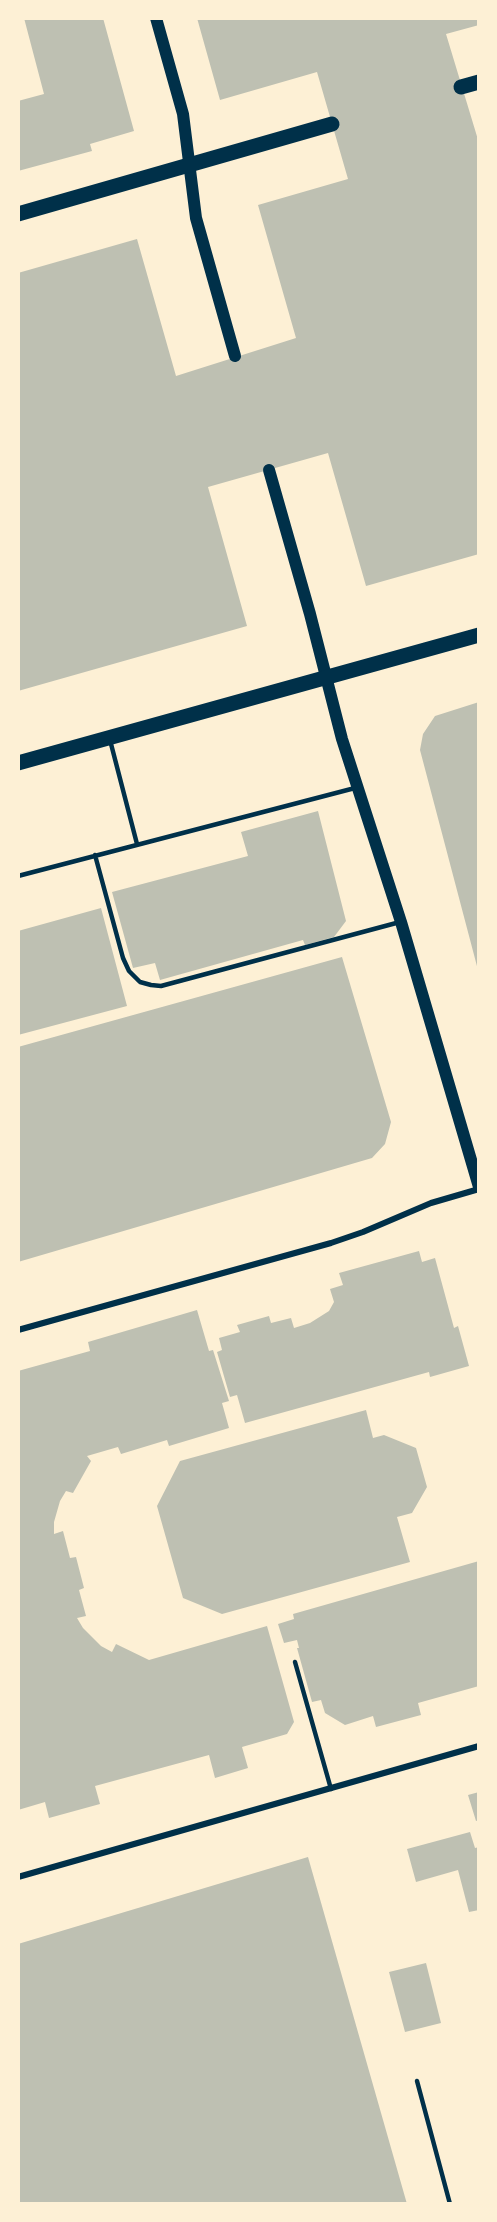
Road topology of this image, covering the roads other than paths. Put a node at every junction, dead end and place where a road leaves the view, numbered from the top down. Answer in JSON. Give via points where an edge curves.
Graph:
{"nodes":[{"id":1,"x":156,"y":18,"type":"edge"},
{"id":2,"x":479,"y":82,"type":"edge"},
{"id":3,"x":461,"y":87,"type":"dead end"},
{"id":4,"x":332,"y":124,"type":"dead end"},
{"id":5,"x":190,"y":165,"type":"junction"},
{"id":6,"x":18,"y":214,"type":"edge"},
{"id":7,"x":235,"y":356,"type":"dead end"},
{"id":8,"x":269,"y":470,"type":"dead end"},
{"id":9,"x":479,"y":634,"type":"edge"},
{"id":10,"x":326,"y":676,"type":"junction"},
{"id":11,"x":109,"y":737,"type":"junction"},
{"id":12,"x":18,"y":763,"type":"edge"},
{"id":13,"x":357,"y":787,"type":"junction"},
{"id":14,"x":137,"y":844,"type":"junction"},
{"id":15,"x":95,"y":855,"type":"junction"},
{"id":16,"x":18,"y":876,"type":"edge"},
{"id":17,"x":401,"y":922,"type":"junction"},
{"id":18,"x":479,"y":1188,"type":"edge"},
{"id":19,"x":18,"y":1330,"type":"edge"},
{"id":20,"x":295,"y":1662,"type":"dead end"},
{"id":21,"x":479,"y":1746,"type":"edge"},
{"id":22,"x":331,"y":1789,"type":"junction"},
{"id":23,"x":18,"y":1877,"type":"edge"},
{"id":24,"x":417,"y":2081,"type":"dead end"},
{"id":25,"x":450,"y":2204,"type":"edge"}],
"edges":[{"from":1,"to":5,"type":"main road","via":[[183,114]]},
{"from":2,"to":3,"type":"main road"},
{"from":4,"to":5,"type":"main road"},
{"from":5,"to":6,"type":"main road"},
{"from":5,"to":7,"type":"main road","via":[[196,219]]},
{"from":8,"to":10,"type":"main road"},
{"from":9,"to":10,"type":"main road"},
{"from":10,"to":11,"type":"main road"},
{"from":10,"to":13,"type":"main road"},
{"from":11,"to":12,"type":"main road"},
{"from":11,"to":14,"type":"lane"},
{"from":13,"to":14,"type":"lane"},
{"from":13,"to":17,"type":"main road"},
{"from":14,"to":15,"type":"lane"},
{"from":15,"to":16,"type":"lane"},
{"from":15,"to":17,"type":"lane","via":[[123,958],[140,982],[151,985],[161,986]]},
{"from":17,"to":18,"type":"main road"},
{"from":18,"to":19,"type":"street","via":[[331,1243]]},
{"from":20,"to":22,"type":"lane"},
{"from":21,"to":22,"type":"street"},
{"from":22,"to":23,"type":"street"},
{"from":24,"to":25,"type":"lane"}]}
